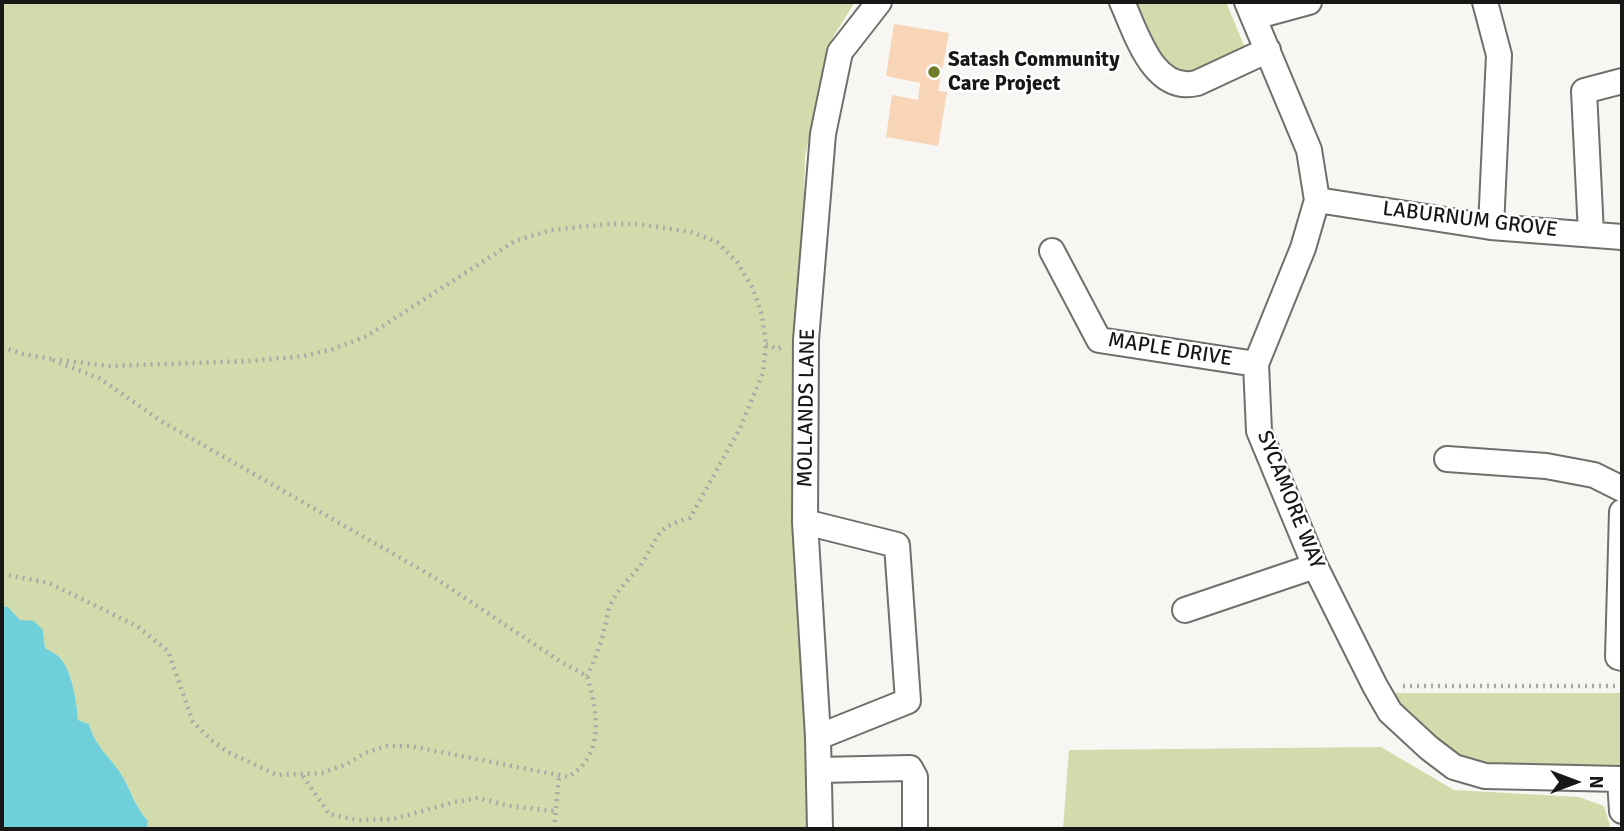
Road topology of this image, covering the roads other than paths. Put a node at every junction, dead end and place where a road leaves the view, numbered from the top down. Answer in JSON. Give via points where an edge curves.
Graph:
{"nodes":[{"id":1,"x":879,"y":2,"type":"edge"},
{"id":2,"x":1122,"y":2,"type":"edge"},
{"id":3,"x":1309,"y":2,"type":"edge"},
{"id":4,"x":1485,"y":2,"type":"edge"},
{"id":5,"x":1250,"y":9,"type":"edge"},
{"id":6,"x":1268,"y":50,"type":"junction"},
{"id":7,"x":1622,"y":81,"type":"edge"},
{"id":8,"x":1317,"y":200,"type":"junction"},
{"id":9,"x":1491,"y":227,"type":"junction"},
{"id":10,"x":1591,"y":234,"type":"junction"},
{"id":11,"x":1622,"y":237,"type":"edge"},
{"id":12,"x":1052,"y":251,"type":"dead end"},
{"id":13,"x":1256,"y":363,"type":"junction"},
{"id":14,"x":1447,"y":459,"type":"dead end"},
{"id":15,"x":1622,"y":489,"type":"edge"},
{"id":16,"x":1622,"y":512,"type":"edge"},
{"id":17,"x":805,"y":522,"type":"junction"},
{"id":18,"x":1315,"y":566,"type":"junction"},
{"id":19,"x":1185,"y":610,"type":"dead end"},
{"id":20,"x":1620,"y":658,"type":"edge"},
{"id":21,"x":818,"y":737,"type":"junction"},
{"id":22,"x":819,"y":770,"type":"junction"},
{"id":23,"x":1621,"y":779,"type":"edge"},
{"id":24,"x":1622,"y":811,"type":"edge"},
{"id":25,"x":820,"y":829,"type":"edge"},
{"id":26,"x":915,"y":829,"type":"edge"}],
"edges":[{"from":1,"to":17,"type":"street","name":"MOLLANDS LANE","via":[[840,52],[823,134],[806,340]]},
{"from":2,"to":6,"type":"street","via":[[1151,64],[1177,82],[1197,83]]},
{"from":3,"to":5,"type":"street"},
{"from":4,"to":9,"type":"street","via":[[1499,55]]},
{"from":5,"to":6,"type":"street","name":"SYCAMORE WAY"},
{"from":6,"to":8,"type":"street","name":"SYCAMORE WAY","via":[[1309,150]]},
{"from":7,"to":10,"type":"street","via":[[1584,91]]},
{"from":8,"to":9,"type":"street","name":"LABURNUM GROVE"},
{"from":8,"to":13,"type":"street","name":"SYCAMORE WAY","via":[[1303,248]]},
{"from":9,"to":10,"type":"street","name":"LABURNUM GROVE"},
{"from":10,"to":11,"type":"street","name":"LABURNUM GROVE"},
{"from":12,"to":13,"type":"street","name":"MAPLE DRIVE","via":[[1099,340]]},
{"from":13,"to":18,"type":"street","name":"SYCAMORE WAY","via":[[1259,431]]},
{"from":14,"to":15,"type":"street","via":[[1546,466],[1594,475]]},
{"from":16,"to":20,"type":"street"},
{"from":17,"to":21,"type":"street","name":"MOLLANDS LANE"},
{"from":17,"to":21,"type":"street","via":[[897,545],[908,701]]},
{"from":18,"to":19,"type":"street"},
{"from":18,"to":23,"type":"street","name":"SYCAMORE WAY","via":[[1390,712],[1454,767],[1485,776]]},
{"from":21,"to":22,"type":"street","name":"MOLLANDS LANE"},
{"from":22,"to":25,"type":"street","name":"MOLLANDS LANE"},
{"from":22,"to":26,"type":"street","via":[[910,768],[915,777]]},
{"from":23,"to":24,"type":"street"}]}
